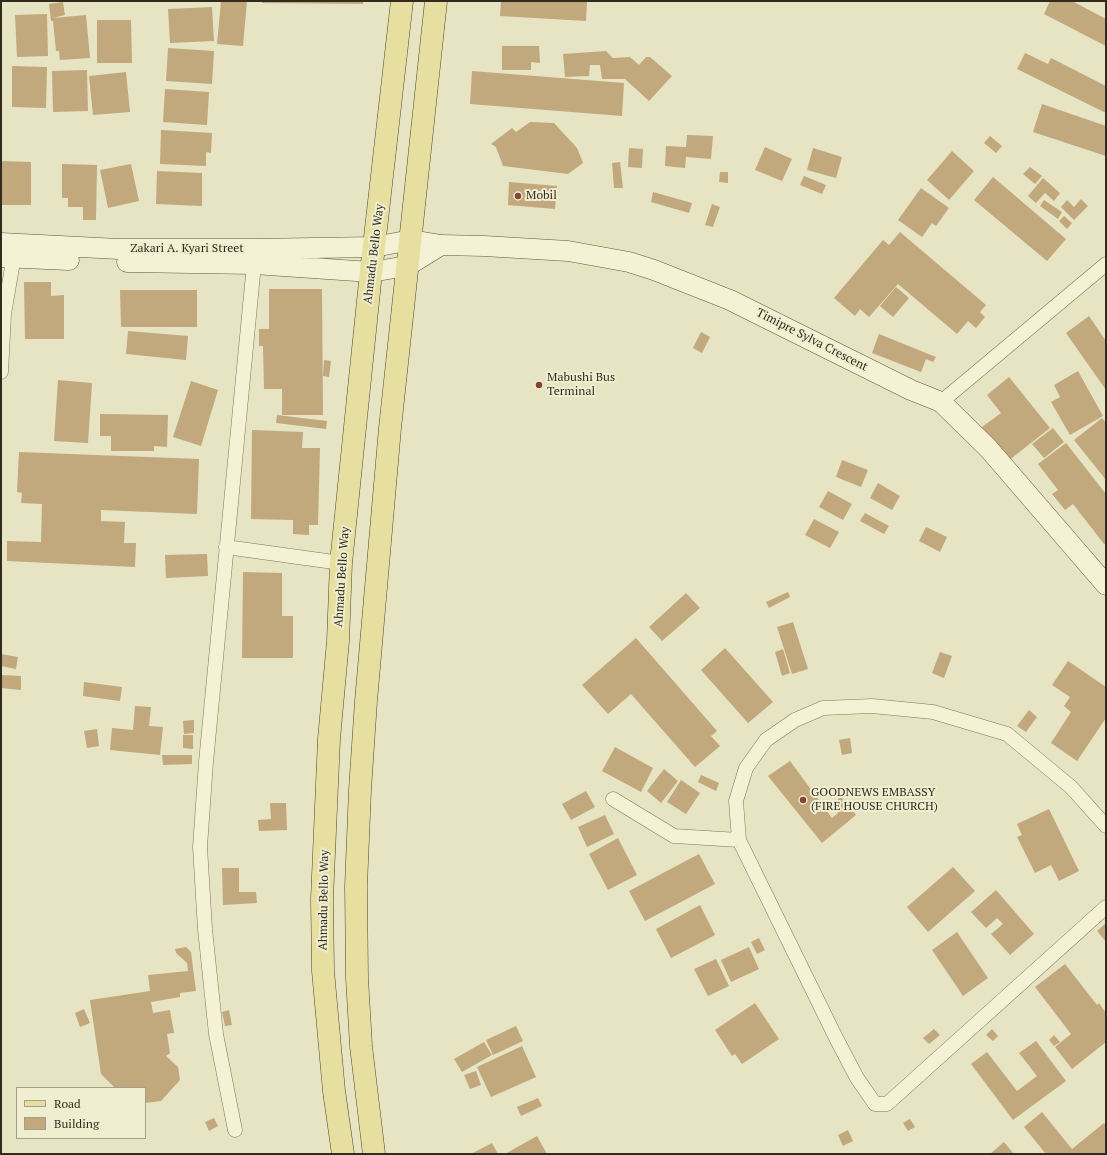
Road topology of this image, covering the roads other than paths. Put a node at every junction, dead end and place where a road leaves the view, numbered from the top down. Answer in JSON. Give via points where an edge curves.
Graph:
{"nodes":[{"id":1,"x":402,"y":1,"type":"edge"},
{"id":2,"x":436,"y":1,"type":"edge"},
{"id":3,"x":411,"y":240,"type":"junction"},
{"id":4,"x":441,"y":245,"type":"junction"},
{"id":5,"x":374,"y":246,"type":"junction"},
{"id":6,"x":8,"y":250,"type":"edge"},
{"id":7,"x":254,"y":264,"type":"junction"},
{"id":8,"x":1106,"y":265,"type":"edge"},
{"id":9,"x":407,"y":266,"type":"junction"},
{"id":10,"x":371,"y":272,"type":"junction"},
{"id":11,"x":1,"y":372,"type":"edge"},
{"id":12,"x":941,"y":402,"type":"junction"},
{"id":13,"x":226,"y":546,"type":"junction"},
{"id":14,"x":341,"y":563,"type":"junction"},
{"id":15,"x":1106,"y":585,"type":"edge"},
{"id":16,"x":613,"y":799,"type":"dead end"},
{"id":17,"x":1106,"y":826,"type":"edge"},
{"id":18,"x":739,"y":840,"type":"junction"},
{"id":19,"x":1106,"y":907,"type":"edge"},
{"id":20,"x":235,"y":1130,"type":"dead end"},
{"id":21,"x":343,"y":1154,"type":"edge"},
{"id":22,"x":374,"y":1154,"type":"edge"}],
"edges":[{"from":1,"to":5,"type":"main road","name":"Ahmadu Bello Way"},
{"from":2,"to":3,"type":"main road"},
{"from":3,"to":4,"type":"street","name":"Timipre Sylva Crescent"},
{"from":3,"to":5,"type":"street","name":"Timipre Sylva Crescent"},
{"from":3,"to":9,"type":"main road"},
{"from":4,"to":9,"type":"street"},
{"from":4,"to":12,"type":"street","name":"Timipre Sylva Crescent","via":[[568,251],[635,264],[730,300],[911,390]]},
{"from":5,"to":6,"type":"street","name":"Zakari A. Kyari Street"},
{"from":5,"to":10,"type":"main road","name":"Ahmadu Bello Way"},
{"from":6,"to":7,"type":"street","name":"Zakari A. Kyari Street","via":[[116,262]]},
{"from":6,"to":11,"type":"street"},
{"from":7,"to":10,"type":"street","name":"Zakari A. Kyari Street"},
{"from":7,"to":13,"type":"street"},
{"from":8,"to":12,"type":"street"},
{"from":9,"to":10,"type":"street"},
{"from":9,"to":22,"type":"main road","via":[[366,701],[356,886],[361,1046]]},
{"from":10,"to":14,"type":"main road","name":"Ahmadu Bello Way"},
{"from":12,"to":15,"type":"street","name":"Timipre Sylva Crescent","via":[[988,448]]},
{"from":13,"to":14,"type":"street"},
{"from":13,"to":20,"type":"street","via":[[200,847],[205,929],[216,1034]]},
{"from":14,"to":21,"type":"main road","name":"Ahmadu Bello Way","via":[[338,641],[329,739],[322,900],[325,986],[334,1091]]},
{"from":16,"to":18,"type":"street","via":[[674,836]]},
{"from":17,"to":18,"type":"street","via":[[1072,787],[1007,734],[933,712],[872,706],[823,708],[795,720],[766,740],[746,768],[736,801]]},
{"from":18,"to":19,"type":"street","via":[[836,1038],[857,1078],[875,1104],[887,1104]]}]}
